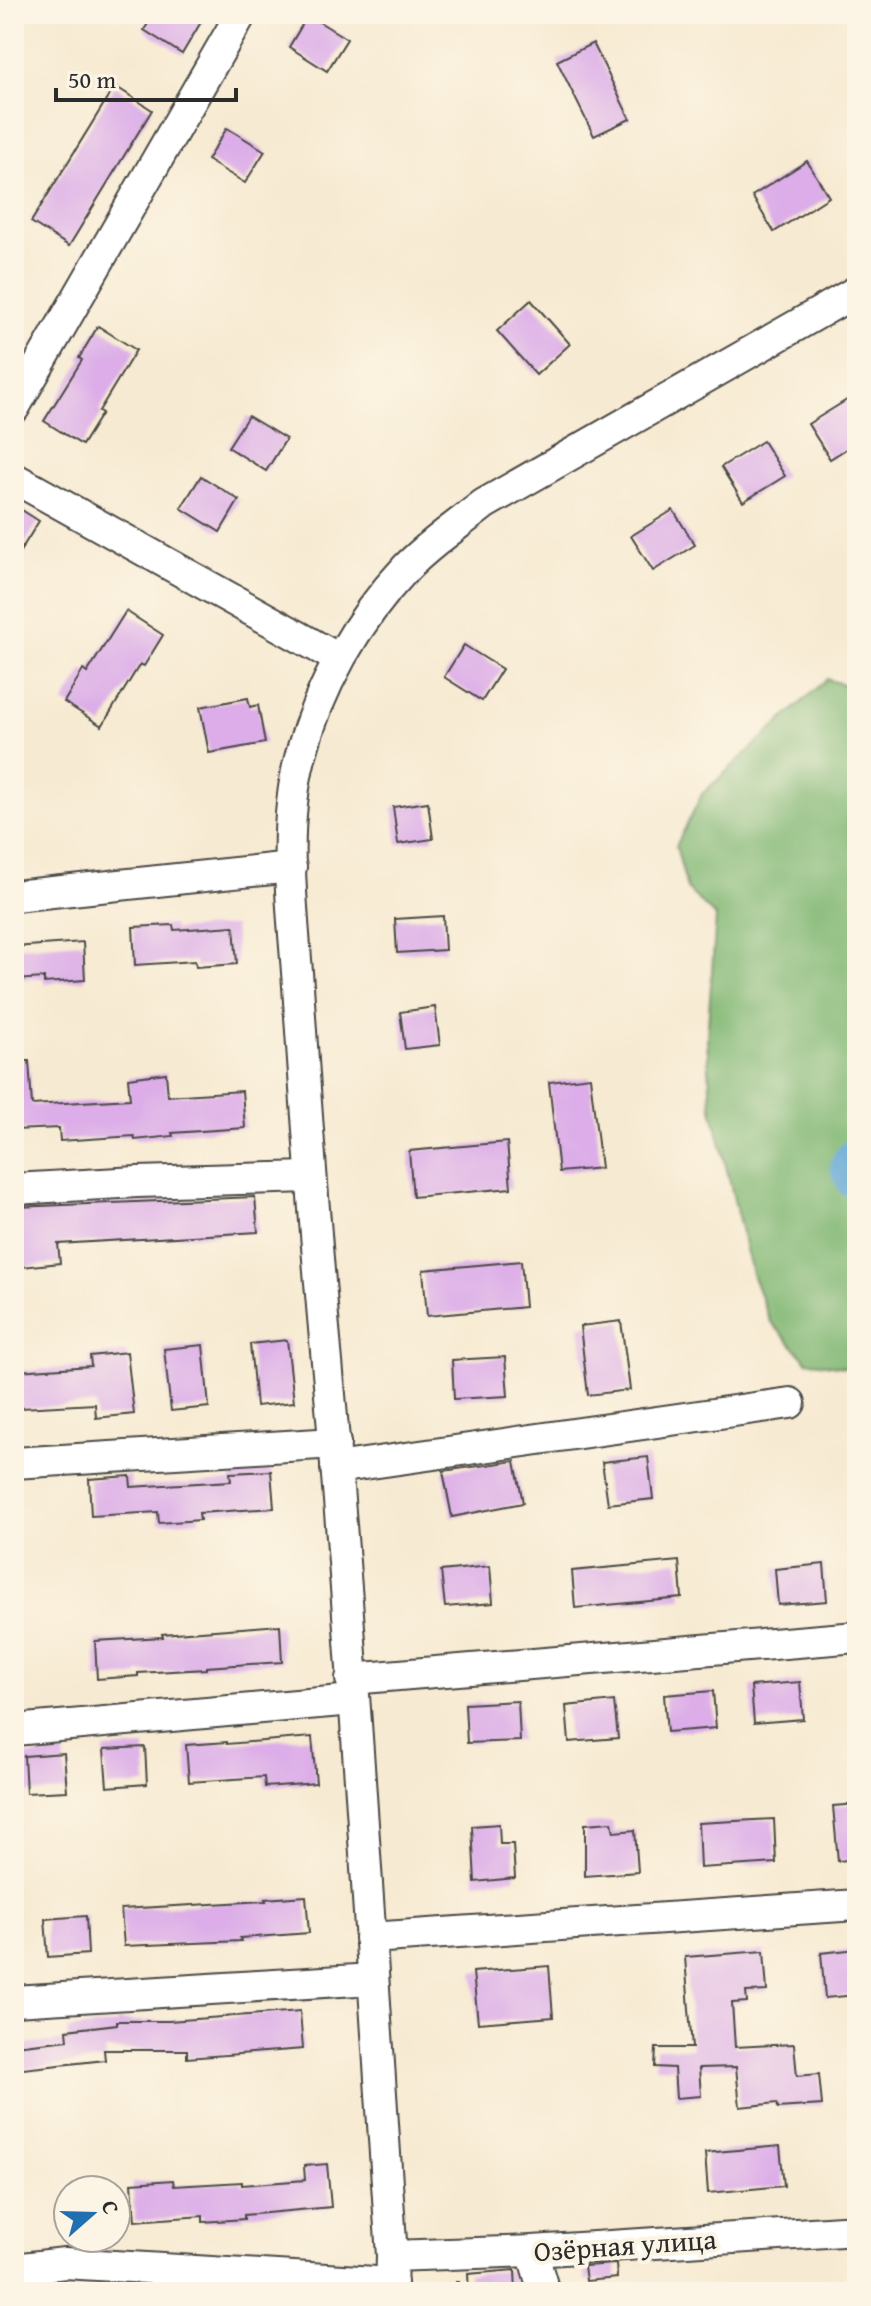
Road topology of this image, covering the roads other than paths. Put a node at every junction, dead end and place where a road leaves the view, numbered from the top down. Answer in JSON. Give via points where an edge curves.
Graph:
{"nodes":[{"id":1,"x":241,"y":14,"type":"edge"},
{"id":2,"x":857,"y":291,"type":"edge"},
{"id":3,"x":14,"y":408,"type":"edge"},
{"id":4,"x":14,"y":478,"type":"edge"},
{"id":5,"x":339,"y":659,"type":"junction"},
{"id":6,"x":291,"y":867,"type":"junction"},
{"id":7,"x":14,"y":896,"type":"edge"},
{"id":8,"x":310,"y":1177,"type":"junction"},
{"id":9,"x":14,"y":1189,"type":"edge"},
{"id":10,"x":790,"y":1403,"type":"dead end"},
{"id":11,"x":335,"y":1455,"type":"junction"},
{"id":12,"x":14,"y":1463,"type":"edge"},
{"id":13,"x":857,"y":1637,"type":"edge"},
{"id":14,"x":352,"y":1690,"type":"junction"},
{"id":15,"x":14,"y":1730,"type":"edge"},
{"id":16,"x":857,"y":1905,"type":"edge"},
{"id":17,"x":370,"y":1938,"type":"junction"},
{"id":18,"x":373,"y":1979,"type":"junction"},
{"id":19,"x":14,"y":2001,"type":"edge"},
{"id":20,"x":857,"y":2230,"type":"edge"},
{"id":21,"x":532,"y":2251,"type":"junction"},
{"id":22,"x":14,"y":2269,"type":"edge"},
{"id":23,"x":392,"y":2277,"type":"edge"},
{"id":24,"x":544,"y":2292,"type":"edge"}],
"edges":[{"from":1,"to":3,"type":"street"},
{"from":2,"to":5,"type":"street","via":[[484,504],[409,565]]},
{"from":4,"to":5,"type":"street"},
{"from":5,"to":6,"type":"street","via":[[315,707],[299,761],[290,815]]},
{"from":6,"to":7,"type":"street"},
{"from":6,"to":8,"type":"street"},
{"from":8,"to":9,"type":"street"},
{"from":8,"to":11,"type":"street"},
{"from":10,"to":11,"type":"street"},
{"from":11,"to":12,"type":"street"},
{"from":11,"to":14,"type":"street"},
{"from":13,"to":14,"type":"street"},
{"from":14,"to":15,"type":"street"},
{"from":14,"to":17,"type":"street"},
{"from":16,"to":17,"type":"street"},
{"from":17,"to":18,"type":"street"},
{"from":18,"to":19,"type":"street"},
{"from":18,"to":23,"type":"street"},
{"from":20,"to":21,"type":"street","name":"Озёрная улица"},
{"from":21,"to":23,"type":"street","name":"Озёрная улица"},
{"from":21,"to":24,"type":"street"},
{"from":22,"to":23,"type":"street","name":"Озёрная улица","via":[[65,2263]]}]}
